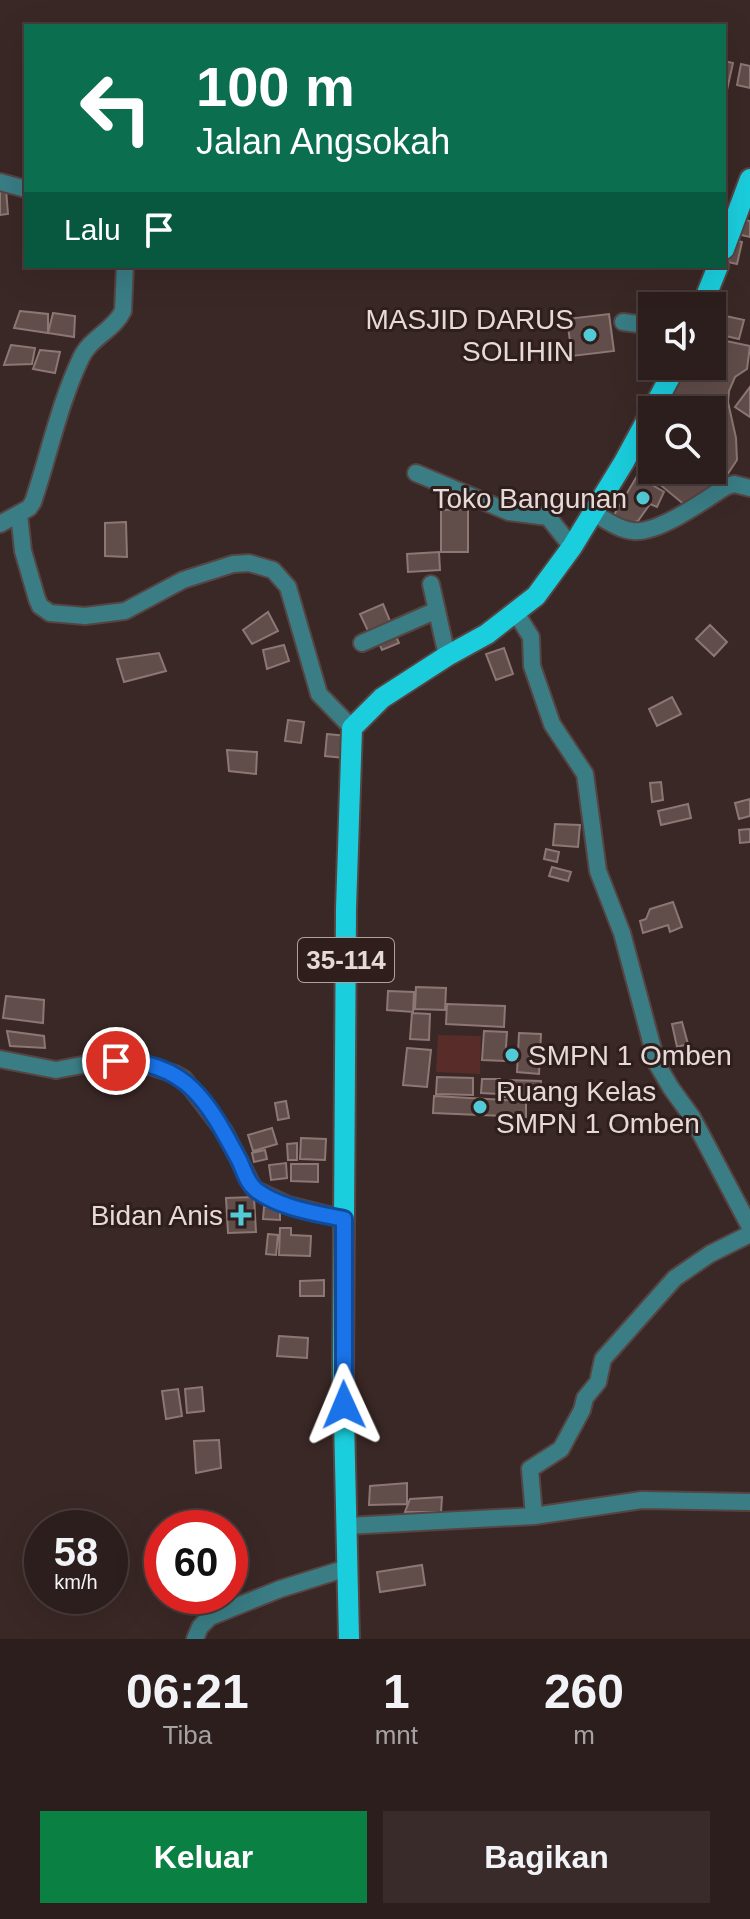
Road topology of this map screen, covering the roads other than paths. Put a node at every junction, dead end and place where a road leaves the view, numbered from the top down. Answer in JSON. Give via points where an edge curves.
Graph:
{"nodes":[{"id":1,"x":750,"y":179,"type":"edge"},
{"id":2,"x":0,"y":182,"type":"edge"},
{"id":3,"x":24,"y":188,"type":"edge"},
{"id":4,"x":726,"y":244,"type":"edge"},
{"id":5,"x":125,"y":268,"type":"edge"},
{"id":6,"x":717,"y":268,"type":"edge"},
{"id":7,"x":708,"y":292,"type":"edge"},
{"id":8,"x":623,"y":322,"type":"dead end"},
{"id":9,"x":638,"y":324,"type":"edge"},
{"id":10,"x":668,"y":380,"type":"edge"},
{"id":11,"x":416,"y":473,"type":"dead end"},
{"id":12,"x":750,"y":488,"type":"edge"},
{"id":13,"x":593,"y":513,"type":"junction"},
{"id":14,"x":19,"y":514,"type":"junction"},
{"id":15,"x":0,"y":524,"type":"edge"},
{"id":16,"x":572,"y":547,"type":"junction"},
{"id":17,"x":431,"y":584,"type":"dead end"},
{"id":18,"x":437,"y":610,"type":"junction"},
{"id":19,"x":516,"y":613,"type":"junction"},
{"id":20,"x":362,"y":643,"type":"dead end"},
{"id":21,"x":447,"y":656,"type":"junction"},
{"id":22,"x":352,"y":728,"type":"junction"},
{"id":23,"x":0,"y":1059,"type":"edge"},
{"id":24,"x":344,"y":1219,"type":"junction"},
{"id":25,"x":750,"y":1227,"type":"edge"},
{"id":26,"x":750,"y":1234,"type":"edge"},
{"id":27,"x":750,"y":1502,"type":"edge"},
{"id":28,"x":534,"y":1516,"type":"junction"},
{"id":29,"x":347,"y":1526,"type":"junction"},
{"id":30,"x":347,"y":1568,"type":"junction"},
{"id":31,"x":195,"y":1639,"type":"edge"},
{"id":32,"x":349,"y":1639,"type":"edge"}],
"edges":[{"from":1,"to":4,"type":"main road"},
{"from":2,"to":3,"type":"street"},
{"from":5,"to":14,"type":"street","via":[[120,318],[81,356],[33,502]]},
{"from":6,"to":7,"type":"main road"},
{"from":8,"to":9,"type":"street"},
{"from":10,"to":13,"type":"main road"},
{"from":11,"to":16,"type":"street","via":[[509,512],[548,517]]},
{"from":12,"to":13,"type":"street","via":[[725,487],[639,531]]},
{"from":13,"to":16,"type":"main road"},
{"from":14,"to":15,"type":"street"},
{"from":14,"to":22,"type":"street","via":[[37,599],[50,613],[125,611],[183,580],[233,564],[273,570],[288,587],[319,694]]},
{"from":16,"to":19,"type":"main road","via":[[551,578]]},
{"from":17,"to":18,"type":"street"},
{"from":18,"to":20,"type":"street"},
{"from":18,"to":21,"type":"street"},
{"from":19,"to":21,"type":"main road"},
{"from":19,"to":25,"type":"street","via":[[531,637],[532,666],[552,724],[585,774],[598,871],[622,933],[657,1064],[692,1117]]},
{"from":21,"to":22,"type":"main road","via":[[382,698]]},
{"from":22,"to":24,"type":"main road","number":"35-114"},
{"from":23,"to":24,"type":"street","via":[[56,1070],[133,1061],[175,1074],[224,1131],[254,1189],[288,1205]]},
{"from":24,"to":29,"type":"main road","number":"35-114"},
{"from":26,"to":28,"type":"street","via":[[675,1278],[603,1359],[599,1379],[558,1454],[530,1469]]},
{"from":27,"to":28,"type":"street","via":[[642,1500]]},
{"from":28,"to":29,"type":"street"},
{"from":29,"to":30,"type":"main road","number":"35-114"},
{"from":30,"to":31,"type":"street","via":[[210,1617]]},
{"from":30,"to":32,"type":"main road","number":"35-114"}]}
